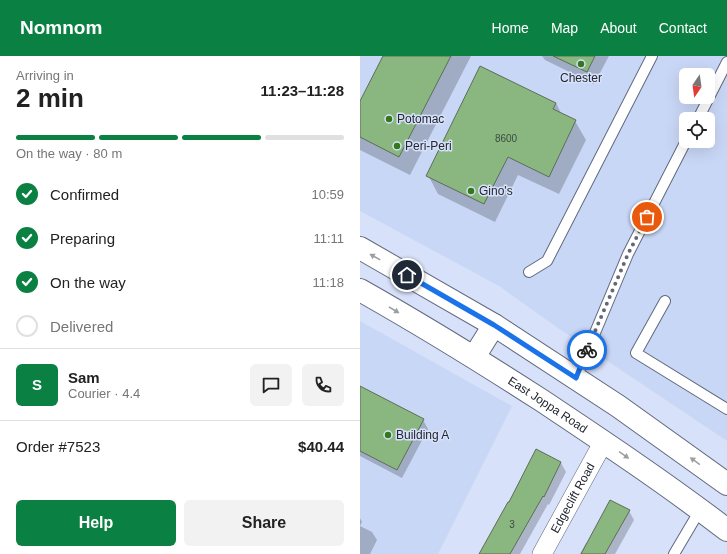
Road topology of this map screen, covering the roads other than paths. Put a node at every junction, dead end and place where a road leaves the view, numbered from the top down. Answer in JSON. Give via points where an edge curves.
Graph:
{"nodes":[{"id":1,"x":652,"y":56,"type":"edge"},
{"id":2,"x":727,"y":62,"type":"edge"},
{"id":3,"x":702,"y":112,"type":"edge"},
{"id":4,"x":682,"y":148,"type":"edge"},
{"id":5,"x":360,"y":248,"type":"edge"},
{"id":6,"x":528,"y":272,"type":"dead end"},
{"id":7,"x":360,"y":290,"type":"edge"},
{"id":8,"x":664,"y":301,"type":"dead end"},
{"id":9,"x":494,"y":325,"type":"junction"},
{"id":10,"x":474,"y":357,"type":"junction"},
{"id":11,"x":576,"y":378,"type":"junction"},
{"id":12,"x":727,"y":408,"type":"edge"},
{"id":13,"x":604,"y":441,"type":"junction"},
{"id":14,"x":727,"y":484,"type":"edge"},
{"id":15,"x":700,"y":510,"type":"junction"},
{"id":16,"x":727,"y":530,"type":"edge"},
{"id":17,"x":542,"y":554,"type":"edge"},
{"id":18,"x":674,"y":554,"type":"edge"}],
"edges":[{"from":1,"to":6,"type":"lane","via":[[547,261]]},
{"from":2,"to":3,"type":"lane"},
{"from":4,"to":11,"type":"lane","via":[[628,254]]},
{"from":9,"to":5,"type":"main road","one_way":true},
{"from":7,"to":10,"type":"main road","name":"East Joppa Road","one_way":true},
{"from":8,"to":12,"type":"lane","via":[[636,353]]},
{"from":9,"to":10,"type":"main road"},
{"from":9,"to":11,"type":"main road"},
{"from":10,"to":13,"type":"main road","name":"East Joppa Road"},
{"from":14,"to":11,"type":"main road","one_way":true},
{"from":13,"to":15,"type":"main road","name":"East Joppa Road","one_way":true},
{"from":13,"to":17,"type":"street","name":"Edgeclift Road"},
{"from":15,"to":16,"type":"main road","name":"East Joppa Road"},
{"from":15,"to":18,"type":"lane"}]}
